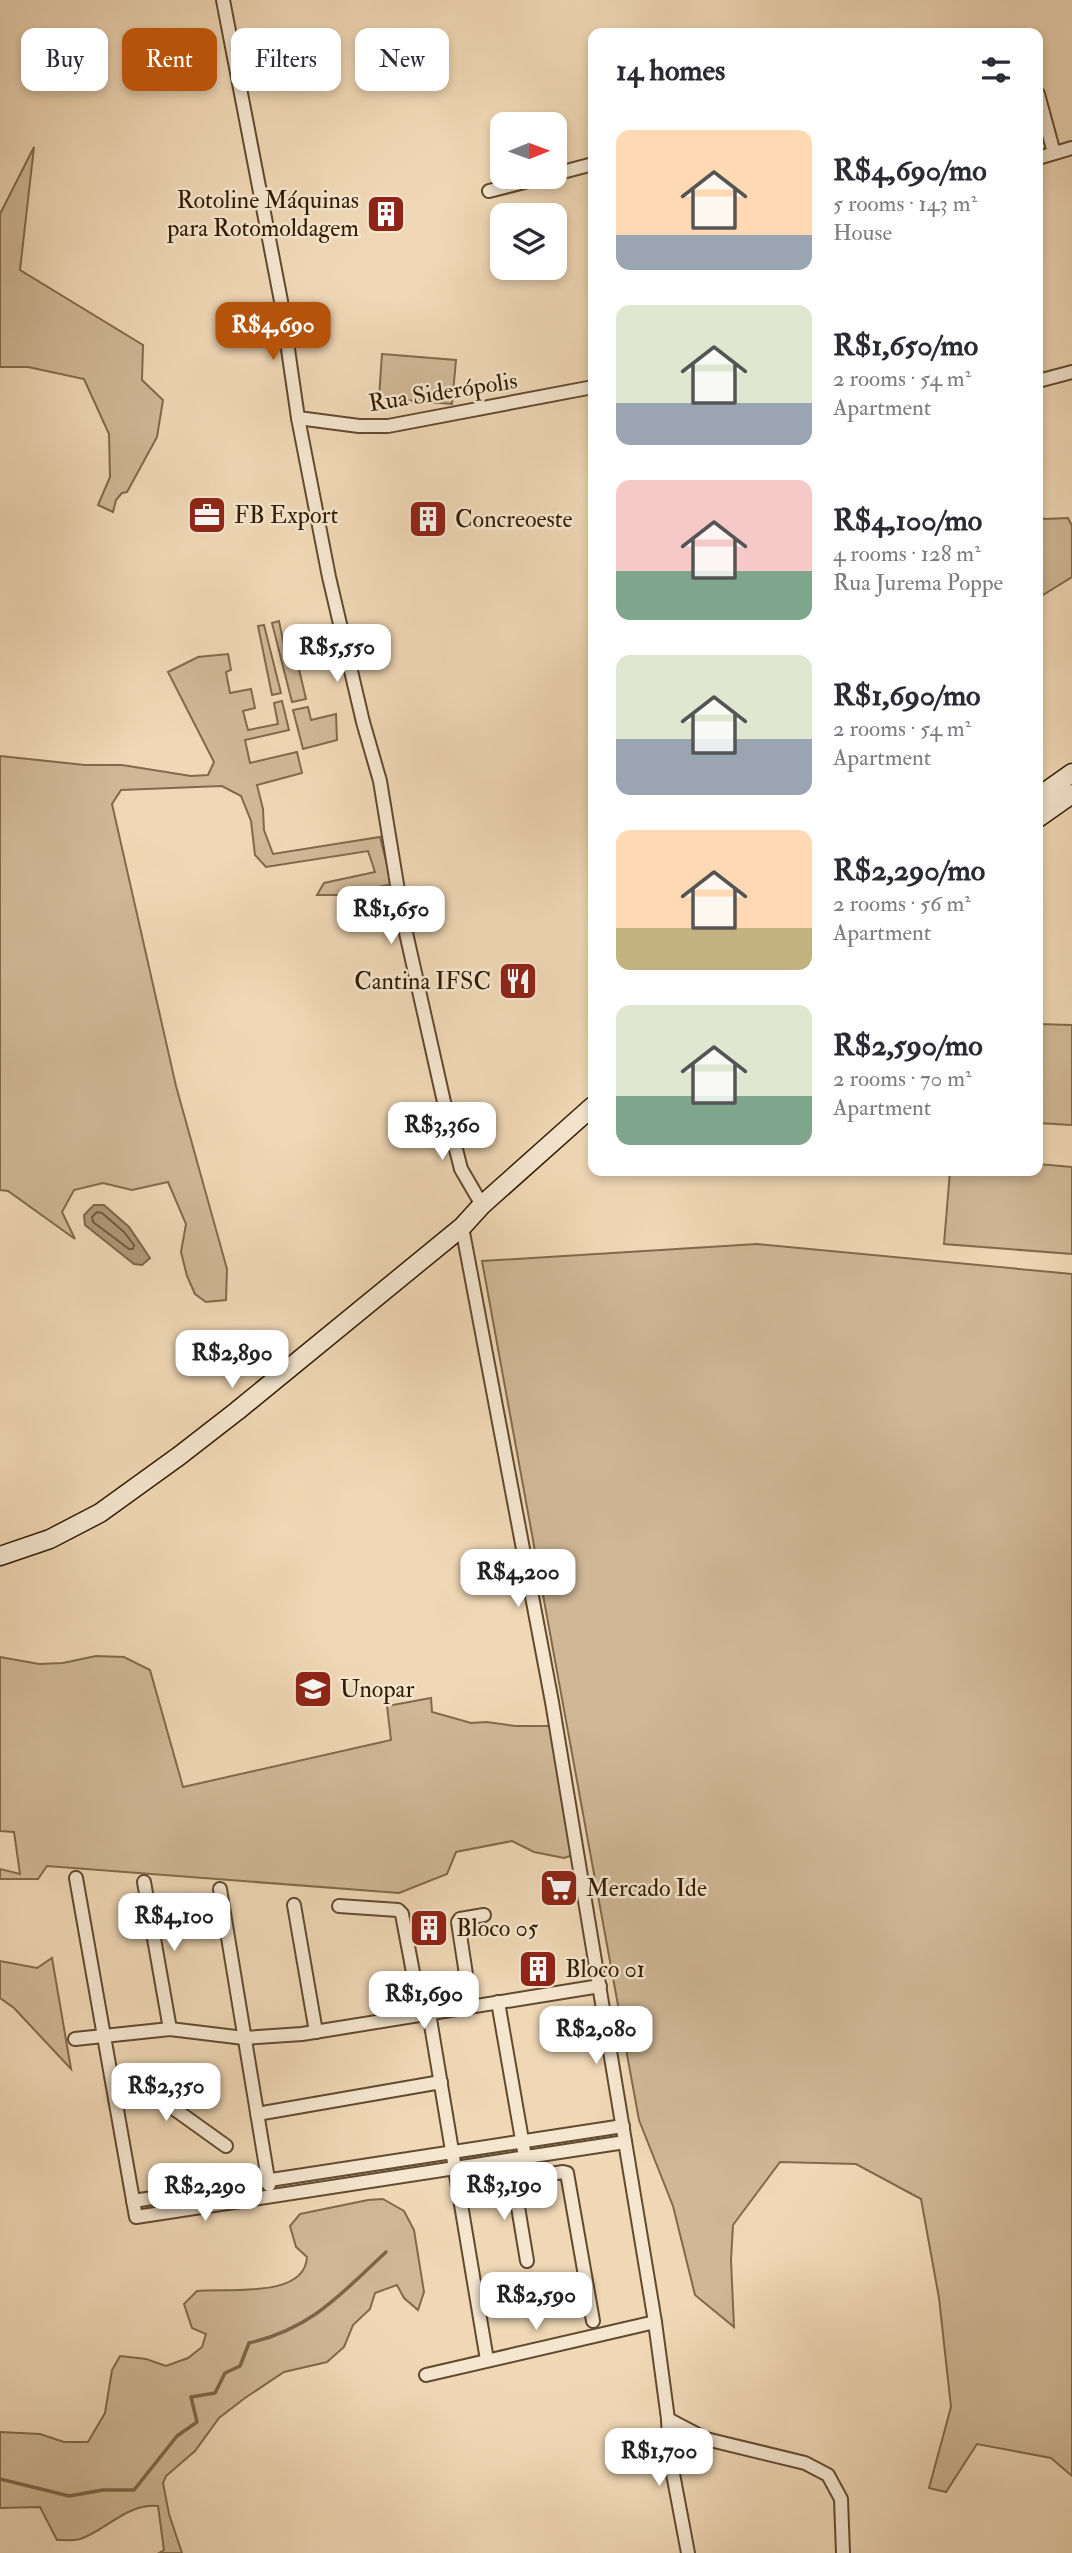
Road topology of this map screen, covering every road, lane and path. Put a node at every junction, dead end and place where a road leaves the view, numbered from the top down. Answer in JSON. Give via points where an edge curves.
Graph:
{"nodes":[{"id":1,"x":223,"y":0,"type":"edge"},
{"id":2,"x":1043,"y":112,"type":"edge"},
{"id":3,"x":1072,"y":148,"type":"edge"},
{"id":4,"x":1054,"y":153,"type":"junction"},
{"id":5,"x":1043,"y":156,"type":"edge"},
{"id":6,"x":588,"y":165,"type":"edge"},
{"id":7,"x":567,"y":171,"type":"edge"},
{"id":8,"x":497,"y":189,"type":"edge"},
{"id":9,"x":489,"y":191,"type":"dead end"},
{"id":10,"x":1072,"y":372,"type":"edge"},
{"id":11,"x":1043,"y":380,"type":"edge"},
{"id":12,"x":588,"y":388,"type":"edge"},
{"id":13,"x":298,"y":418,"type":"junction"},
{"id":14,"x":1072,"y":773,"type":"edge"},
{"id":15,"x":1043,"y":793,"type":"edge"},
{"id":16,"x":1072,"y":794,"type":"edge"},
{"id":17,"x":1043,"y":814,"type":"edge"},
{"id":18,"x":588,"y":1111,"type":"edge"},
{"id":19,"x":588,"y":1119,"type":"edge"},
{"id":20,"x":558,"y":1138,"type":"junction"},
{"id":21,"x":482,"y":1205,"type":"junction"},
{"id":22,"x":461,"y":1227,"type":"junction"},
{"id":23,"x":0,"y":1556,"type":"edge"},
{"id":24,"x":76,"y":1878,"type":"dead end"},
{"id":25,"x":144,"y":1882,"type":"dead end"},
{"id":26,"x":220,"y":1889,"type":"dead end"},
{"id":27,"x":295,"y":1905,"type":"dead end"},
{"id":28,"x":339,"y":1906,"type":"dead end"},
{"id":29,"x":484,"y":1915,"type":"dead end"},
{"id":30,"x":600,"y":1986,"type":"junction"},
{"id":31,"x":498,"y":2002,"type":"junction"},
{"id":32,"x":471,"y":2007,"type":"junction"},
{"id":33,"x":425,"y":2014,"type":"junction"},
{"id":34,"x":170,"y":2029,"type":"junction"},
{"id":35,"x":316,"y":2032,"type":"junction"},
{"id":36,"x":104,"y":2036,"type":"junction"},
{"id":37,"x":244,"y":2038,"type":"junction"},
{"id":38,"x":75,"y":2039,"type":"dead end"},
{"id":39,"x":111,"y":2075,"type":"junction"},
{"id":40,"x":441,"y":2081,"type":"junction"},
{"id":41,"x":257,"y":2114,"type":"junction"},
{"id":42,"x":623,"y":2126,"type":"junction"},
{"id":43,"x":522,"y":2141,"type":"junction"},
{"id":44,"x":625,"y":2142,"type":"junction"},
{"id":45,"x":226,"y":2146,"type":"dead end"},
{"id":46,"x":454,"y":2152,"type":"junction"},
{"id":47,"x":525,"y":2157,"type":"junction"},
{"id":48,"x":456,"y":2166,"type":"junction"},
{"id":49,"x":268,"y":2180,"type":"junction"},
{"id":50,"x":515,"y":2180,"type":"junction"},
{"id":51,"x":270,"y":2196,"type":"junction"},
{"id":52,"x":133,"y":2201,"type":"junction"},
{"id":53,"x":527,"y":2261,"type":"dead end"},
{"id":54,"x":593,"y":2321,"type":"dead end"},
{"id":55,"x":654,"y":2322,"type":"junction"},
{"id":56,"x":487,"y":2360,"type":"junction"},
{"id":57,"x":426,"y":2375,"type":"dead end"},
{"id":58,"x":668,"y":2419,"type":"junction"},
{"id":59,"x":688,"y":2553,"type":"edge"},
{"id":60,"x":843,"y":2553,"type":"edge"}],
"edges":[{"from":1,"to":13,"type":"street","via":[[281,301]]},
{"from":2,"to":4,"type":"street"},
{"from":3,"to":4,"type":"street"},
{"from":4,"to":5,"type":"street"},
{"from":6,"to":7,"type":"street"},
{"from":8,"to":9,"type":"street"},
{"from":10,"to":11,"type":"street"},
{"from":12,"to":13,"type":"street","name":"Rua Siderópolis","via":[[388,426]]},
{"from":13,"to":21,"type":"street","via":[[331,587],[380,781],[402,915],[444,1102],[461,1169]]},
{"from":14,"to":15,"type":"street"},
{"from":16,"to":17,"type":"street"},
{"from":18,"to":20,"type":"street"},
{"from":19,"to":20,"type":"street"},
{"from":20,"to":21,"type":"street"},
{"from":21,"to":22,"type":"street"},
{"from":22,"to":23,"type":"street","via":[[228,1419],[100,1513],[50,1539]]},
{"from":22,"to":30,"type":"street","via":[[537,1620]]},
{"from":24,"to":36,"type":"street"},
{"from":25,"to":34,"type":"street"},
{"from":26,"to":37,"type":"street"},
{"from":27,"to":35,"type":"street"},
{"from":28,"to":33,"type":"street","via":[[402,1914]]},
{"from":29,"to":32,"type":"street","via":[[458,1922]]},
{"from":30,"to":31,"type":"street"},
{"from":30,"to":42,"type":"street"},
{"from":31,"to":32,"type":"street"},
{"from":31,"to":43,"type":"street"},
{"from":32,"to":33,"type":"street"},
{"from":33,"to":35,"type":"street"},
{"from":33,"to":40,"type":"street"},
{"from":34,"to":36,"type":"street"},
{"from":34,"to":37,"type":"street"},
{"from":35,"to":37,"type":"street"},
{"from":36,"to":38,"type":"street"},
{"from":36,"to":39,"type":"street"},
{"from":37,"to":41,"type":"street"},
{"from":39,"to":45,"type":"street","via":[[127,2075]]},
{"from":39,"to":52,"type":"street"},
{"from":40,"to":41,"type":"street"},
{"from":40,"to":46,"type":"street"},
{"from":41,"to":49,"type":"street"},
{"from":42,"to":43,"type":"street"},
{"from":42,"to":44,"type":"street"},
{"from":43,"to":46,"type":"street"},
{"from":43,"to":47,"type":"street"},
{"from":44,"to":47,"type":"street"},
{"from":44,"to":55,"type":"street"},
{"from":46,"to":48,"type":"street"},
{"from":46,"to":49,"type":"street"},
{"from":47,"to":48,"type":"street"},
{"from":47,"to":50,"type":"street"},
{"from":48,"to":51,"type":"street"},
{"from":48,"to":56,"type":"street"},
{"from":49,"to":51,"type":"street"},
{"from":49,"to":52,"type":"street"},
{"from":50,"to":53,"type":"street"},
{"from":50,"to":54,"type":"street","via":[[567,2174]]},
{"from":51,"to":52,"type":"street","via":[[136,2217]]},
{"from":55,"to":56,"type":"street"},
{"from":55,"to":58,"type":"street"},
{"from":56,"to":57,"type":"street"},
{"from":58,"to":59,"type":"street","via":[[670,2458]]},
{"from":58,"to":60,"type":"street","via":[[706,2439],[805,2463],[828,2474],[841,2499]]}]}
